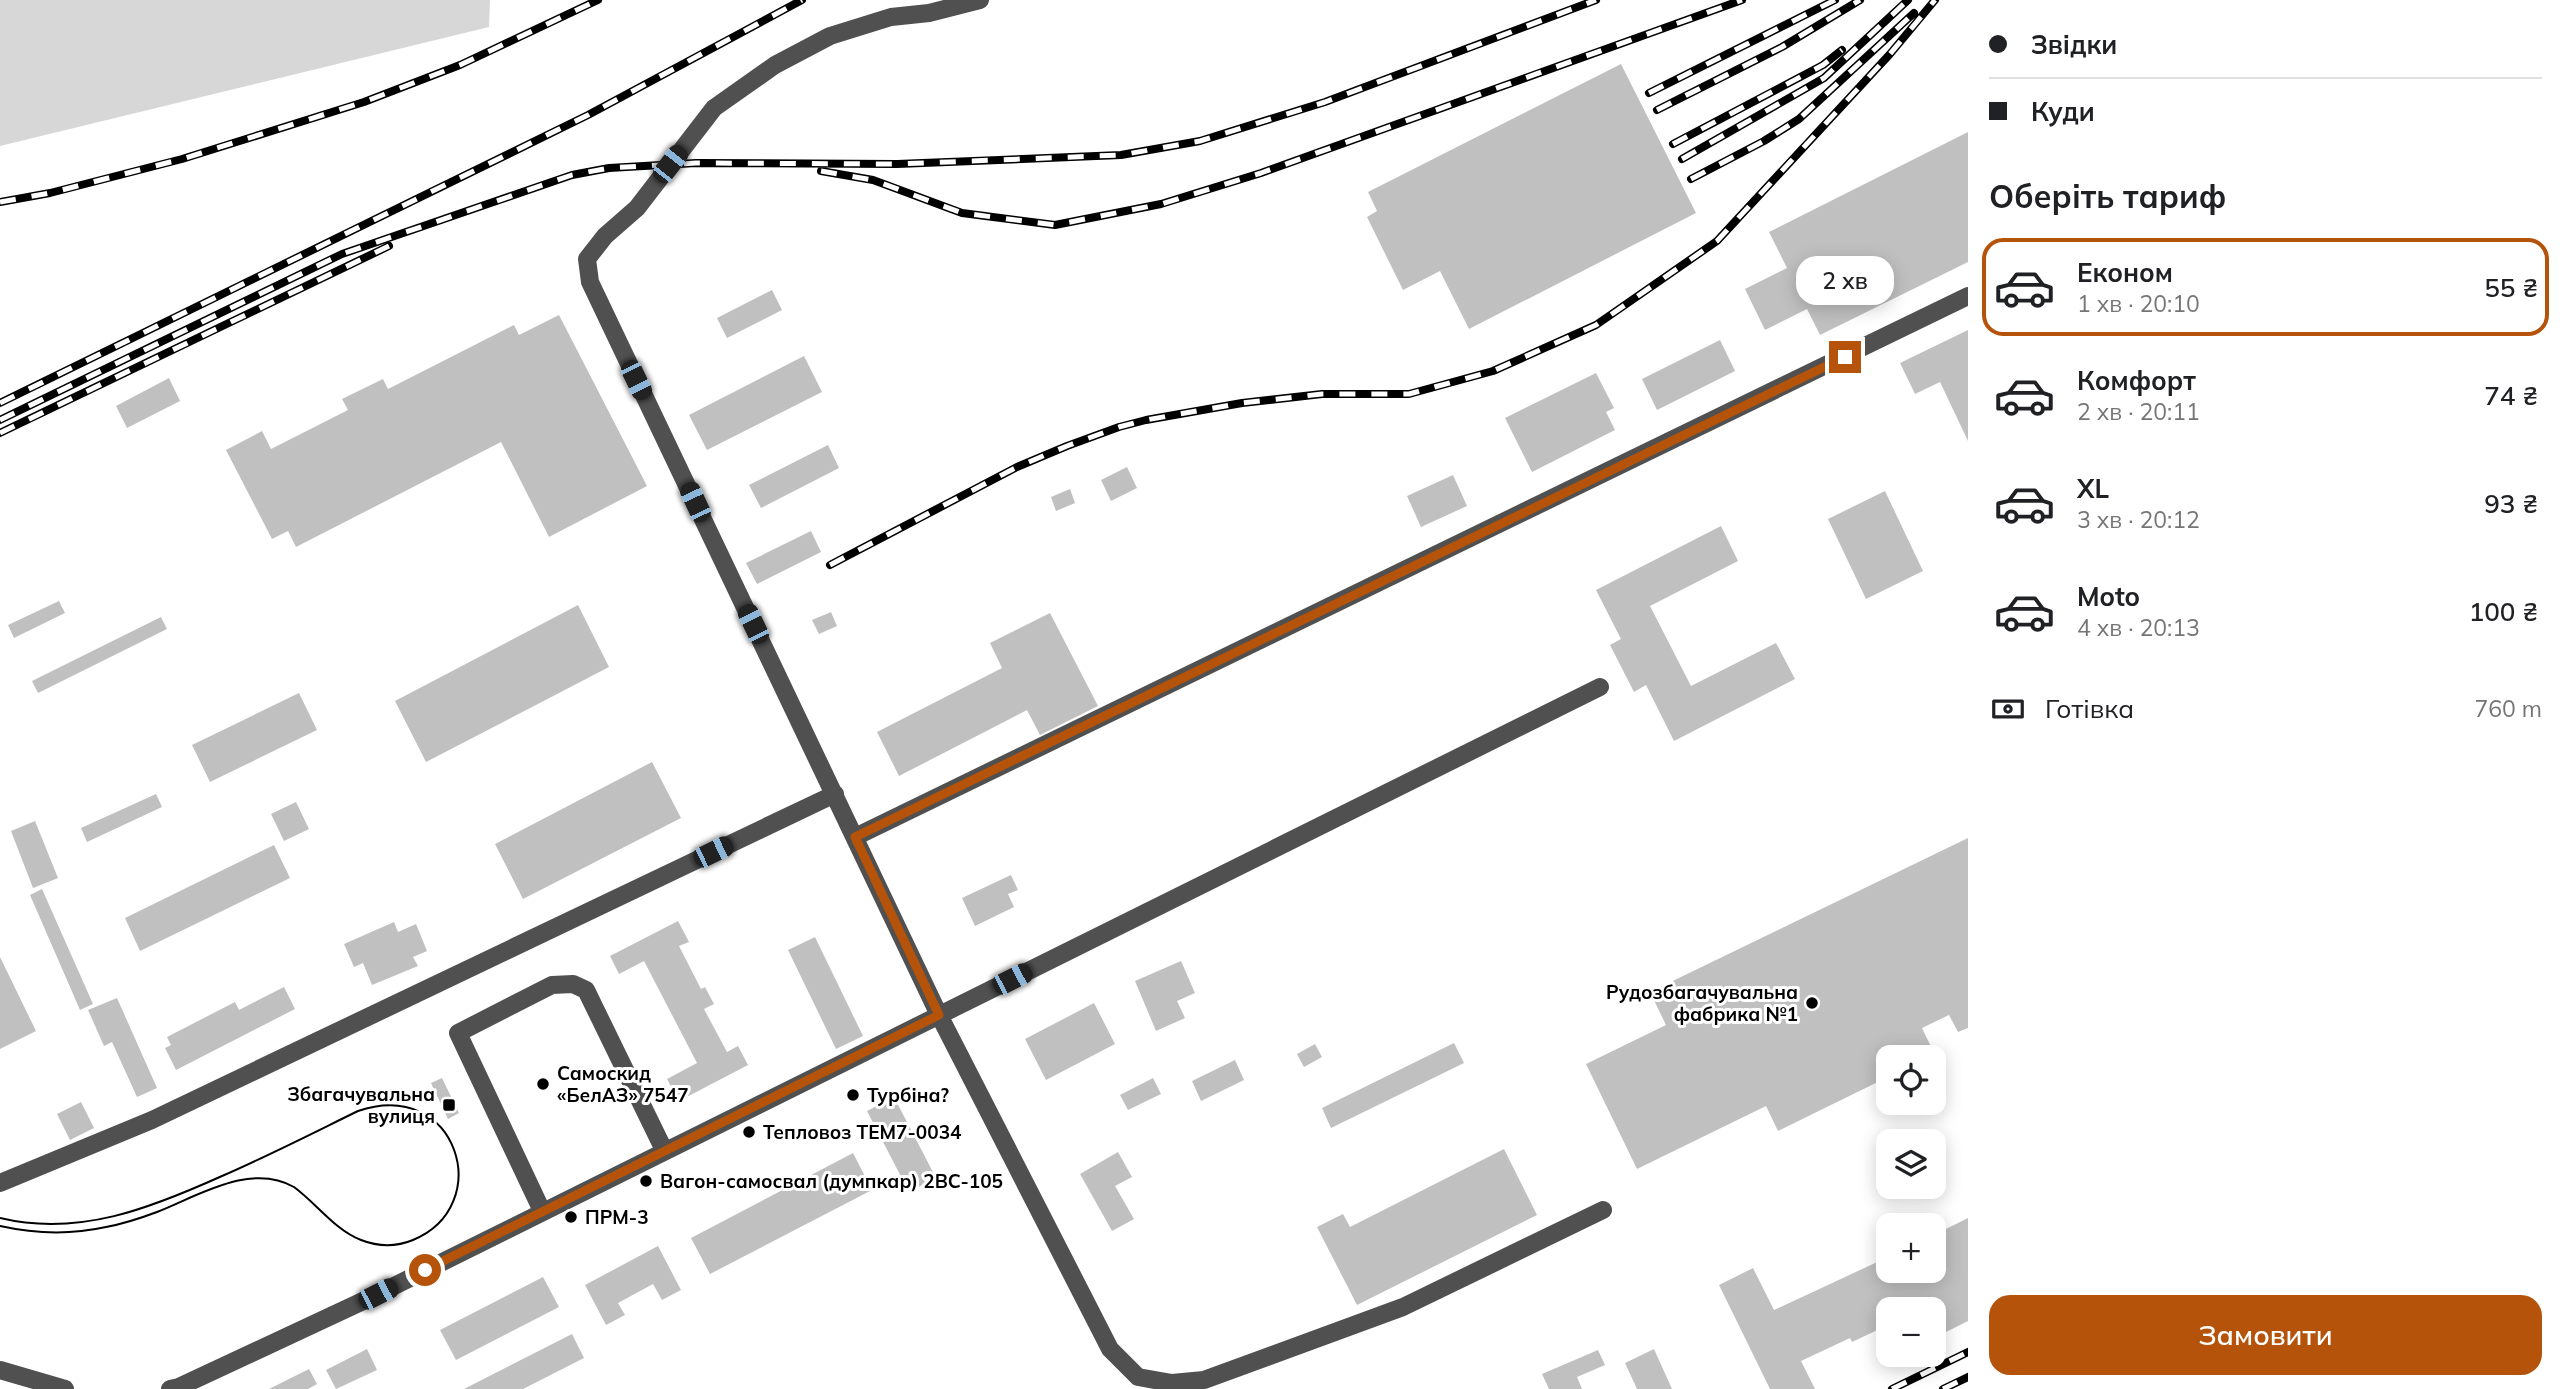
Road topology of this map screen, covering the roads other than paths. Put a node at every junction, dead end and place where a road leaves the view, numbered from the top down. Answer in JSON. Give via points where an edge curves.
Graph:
{"nodes":[{"id":1,"x":980,"y":0,"type":"edge"},
{"id":2,"x":1968,"y":296,"type":"edge"},
{"id":3,"x":1600,"y":687,"type":"dead end"},
{"id":4,"x":835,"y":794,"type":"junction"},
{"id":5,"x":855,"y":837,"type":"junction"},
{"id":6,"x":939,"y":1015,"type":"junction"},
{"id":7,"x":664,"y":1150,"type":"junction"},
{"id":8,"x":0,"y":1183,"type":"edge"},
{"id":9,"x":1603,"y":1210,"type":"dead end"},
{"id":10,"x":542,"y":1211,"type":"junction"},
{"id":11,"x":0,"y":1370,"type":"edge"},
{"id":12,"x":65,"y":1389,"type":"edge"},
{"id":13,"x":170,"y":1389,"type":"edge"}],
"edges":[{"from":1,"to":4,"type":"street","via":[[891,17],[830,36],[775,65],[714,108],[638,208],[605,236],[587,259],[590,282]]},
{"from":2,"to":5,"type":"street"},
{"from":3,"to":6,"type":"street"},
{"from":4,"to":5,"type":"street"},
{"from":4,"to":8,"type":"street","via":[[164,1114]]},
{"from":5,"to":6,"type":"street"},
{"from":6,"to":7,"type":"street"},
{"from":6,"to":9,"type":"street","via":[[1110,1349],[1138,1377],[1172,1383],[1204,1380],[1404,1307]]},
{"from":7,"to":10,"type":"street"},
{"from":7,"to":10,"type":"street","via":[[586,990],[573,984],[552,985],[458,1034]]},
{"from":10,"to":13,"type":"street","via":[[378,1294]]},
{"from":11,"to":12,"type":"street"}]}
